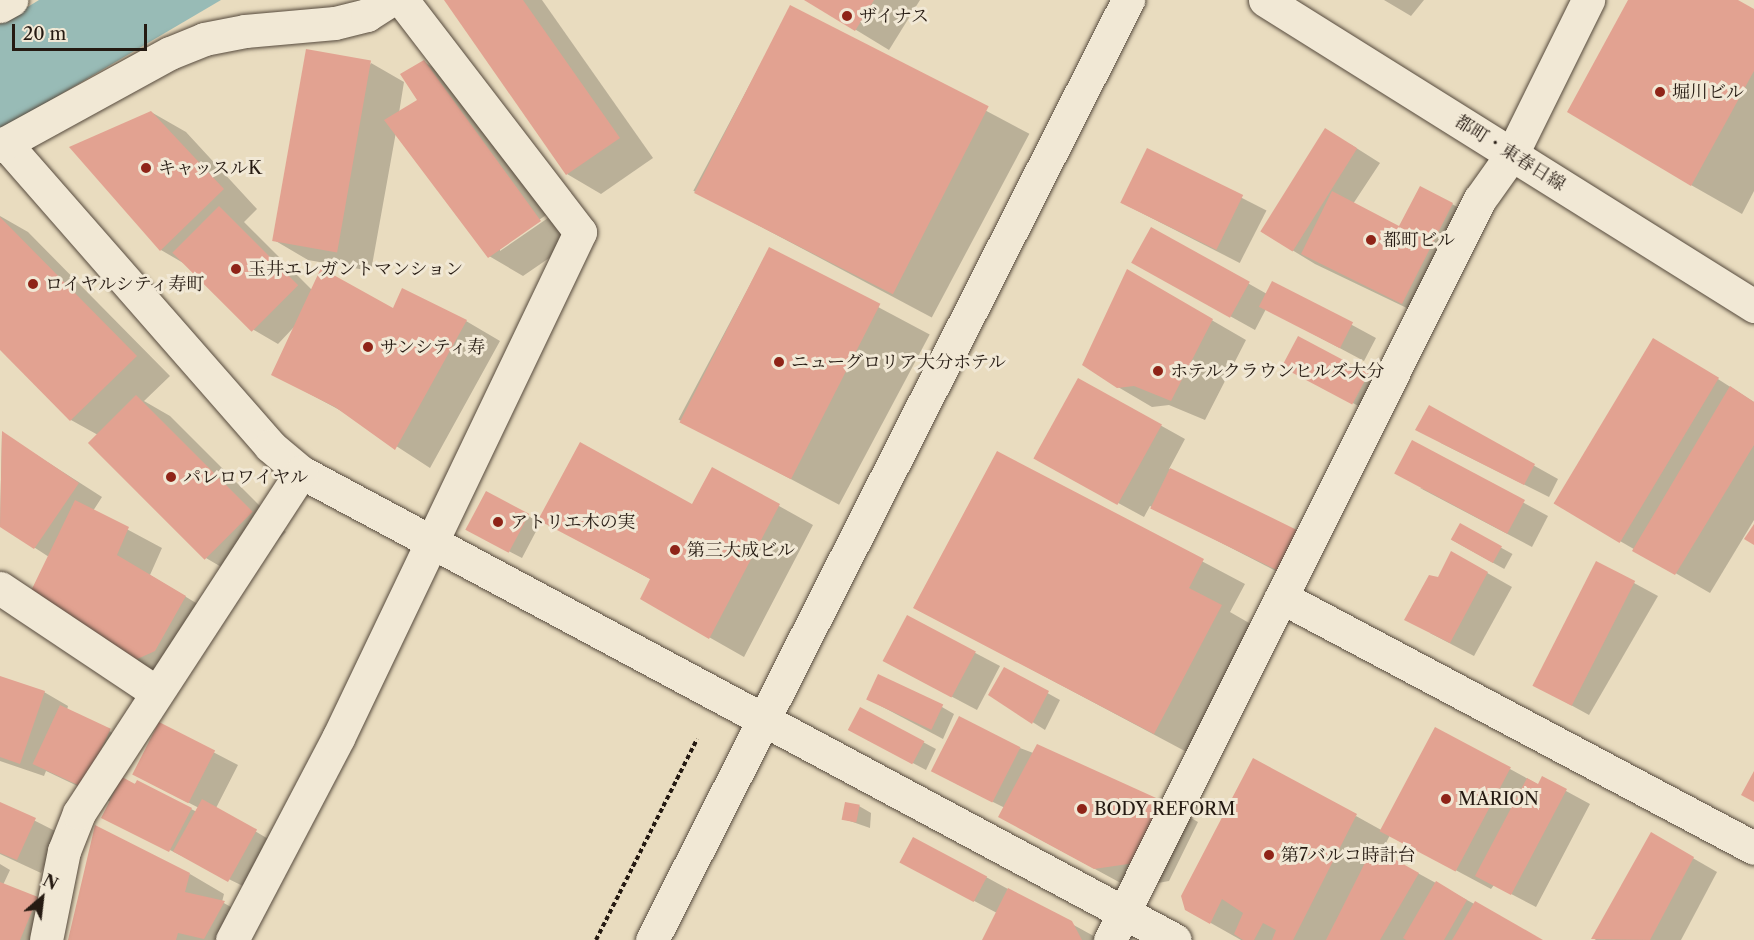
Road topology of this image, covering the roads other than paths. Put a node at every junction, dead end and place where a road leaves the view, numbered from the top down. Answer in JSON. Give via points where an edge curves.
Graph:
{"nodes":[{"id":1,"x":11,"y":0,"type":"edge"},
{"id":2,"x":390,"y":0,"type":"edge"},
{"id":3,"x":402,"y":0,"type":"edge"},
{"id":4,"x":1128,"y":0,"type":"edge"},
{"id":5,"x":1265,"y":0,"type":"edge"},
{"id":6,"x":1588,"y":0,"type":"edge"},
{"id":7,"x":0,"y":6,"type":"edge"},
{"id":8,"x":3,"y":145,"type":"edge"},
{"id":9,"x":1512,"y":154,"type":"junction"},
{"id":10,"x":1754,"y":306,"type":"edge"},
{"id":11,"x":301,"y":472,"type":"junction"},
{"id":12,"x":431,"y":544,"type":"junction"},
{"id":13,"x":0,"y":588,"type":"edge"},
{"id":14,"x":1281,"y":597,"type":"junction"},
{"id":15,"x":156,"y":692,"type":"junction"},
{"id":16,"x":765,"y":720,"type":"junction"},
{"id":17,"x":1754,"y":848,"type":"edge"},
{"id":18,"x":1116,"y":926,"type":"edge"},
{"id":19,"x":46,"y":940,"type":"edge"},
{"id":20,"x":232,"y":940,"type":"edge"},
{"id":21,"x":652,"y":940,"type":"edge"},
{"id":22,"x":1174,"y":940,"type":"edge"}],
"edges":[{"from":1,"to":7,"type":"street"},
{"from":2,"to":8,"type":"street","via":[[367,15],[335,22],[204,39],[170,53]]},
{"from":3,"to":12,"type":"street","via":[[580,232]]},
{"from":4,"to":16,"type":"street"},
{"from":5,"to":9,"type":"street","name":"都町・東春日線"},
{"from":6,"to":9,"type":"street"},
{"from":8,"to":11,"type":"street","via":[[270,446]]},
{"from":9,"to":10,"type":"street","name":"都町・東春日線"},
{"from":9,"to":14,"type":"street","via":[[1480,200]]},
{"from":11,"to":12,"type":"street"},
{"from":11,"to":15,"type":"street"},
{"from":12,"to":16,"type":"street"},
{"from":12,"to":20,"type":"street","via":[[338,738]]},
{"from":13,"to":15,"type":"street"},
{"from":14,"to":17,"type":"street"},
{"from":14,"to":18,"type":"street"},
{"from":15,"to":19,"type":"street","via":[[79,813],[64,851]]},
{"from":16,"to":18,"type":"street"},
{"from":16,"to":21,"type":"street"},
{"from":18,"to":22,"type":"street"}]}
